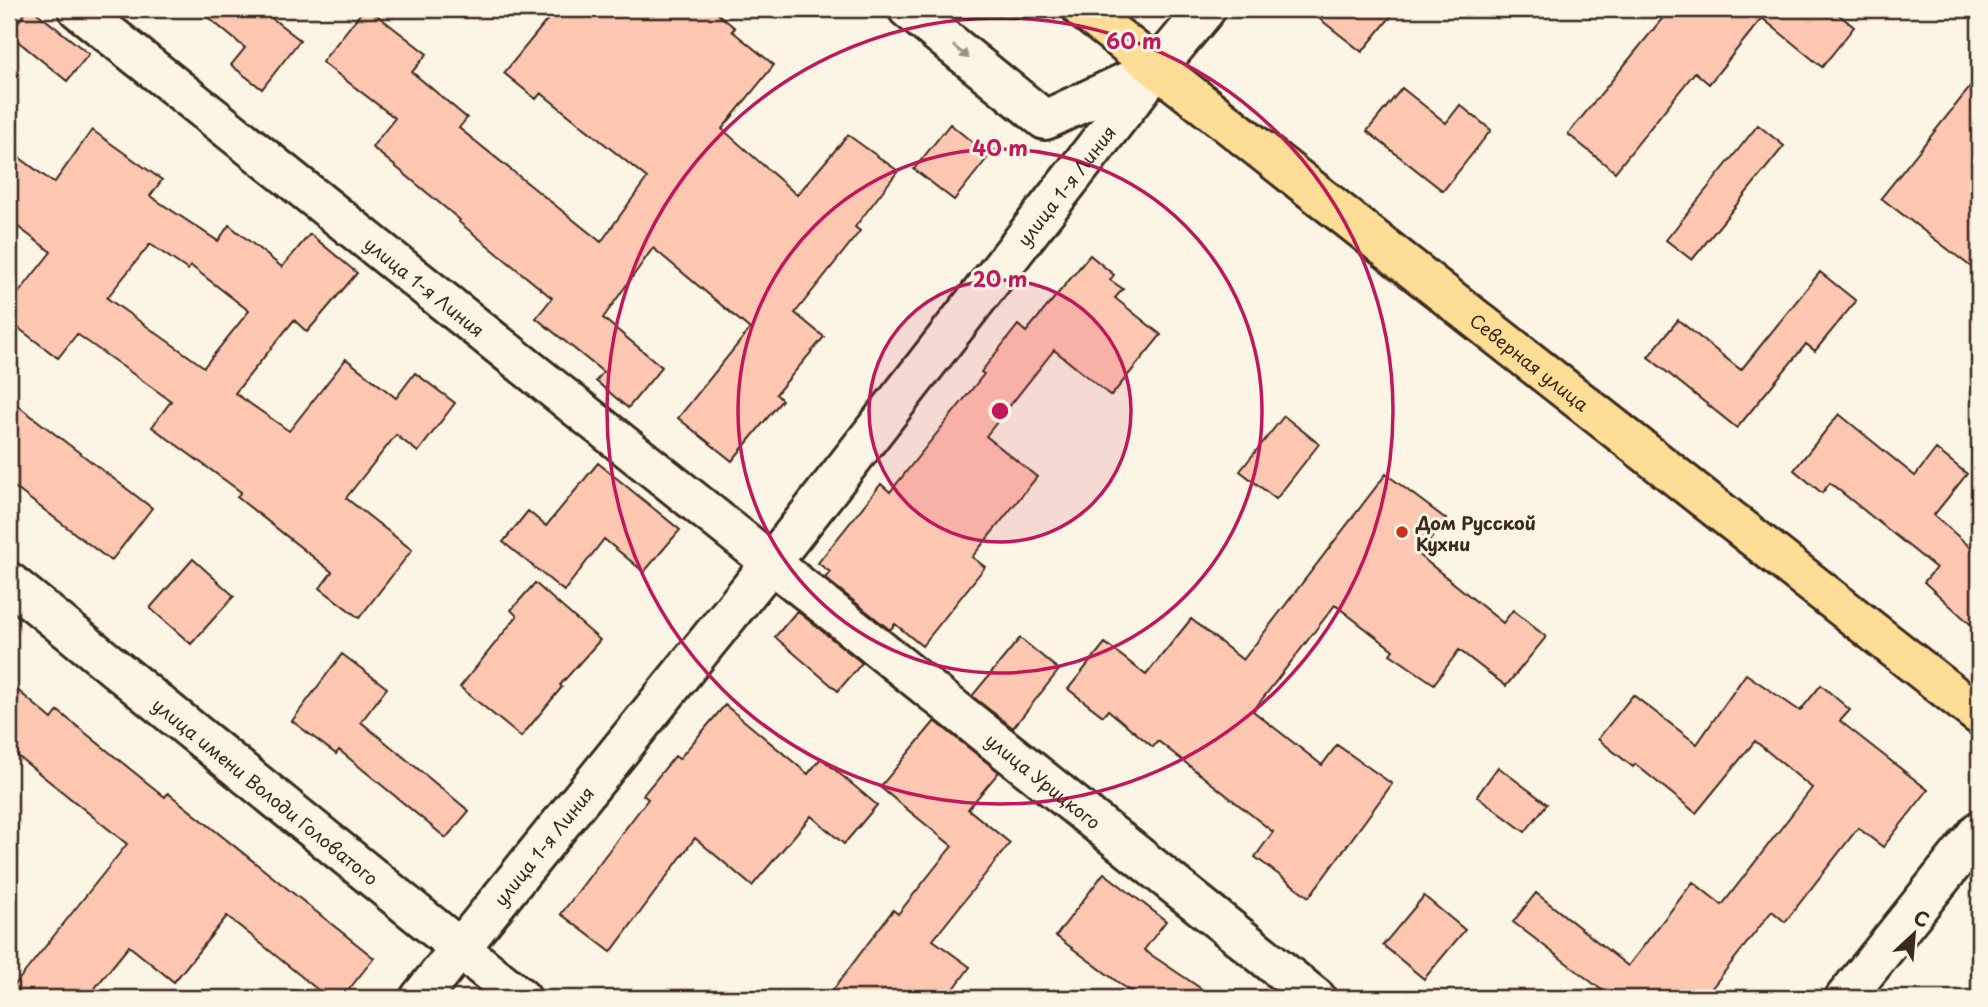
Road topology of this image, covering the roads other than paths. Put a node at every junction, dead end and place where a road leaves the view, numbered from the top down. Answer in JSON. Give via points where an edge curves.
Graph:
{"nodes":[{"id":1,"x":78,"y":9,"type":"edge"},
{"id":2,"x":908,"y":9,"type":"edge"},
{"id":3,"x":1082,"y":9,"type":"edge"},
{"id":4,"x":1206,"y":9,"type":"edge"},
{"id":5,"x":1157,"y":68,"type":"junction"},
{"id":6,"x":771,"y":564,"type":"junction"},
{"id":7,"x":9,"y":582,"type":"edge"},
{"id":8,"x":1979,"y":715,"type":"edge"},
{"id":9,"x":1979,"y":831,"type":"edge"},
{"id":10,"x":459,"y":949,"type":"junction"},
{"id":11,"x":420,"y":998,"type":"edge"},
{"id":12,"x":521,"y":998,"type":"edge"},
{"id":13,"x":1316,"y":998,"type":"edge"},
{"id":14,"x":1845,"y":998,"type":"edge"}],
"edges":[{"from":1,"to":6,"type":"street","name":"улица 1-я Линия"},
{"from":2,"to":5,"type":"street","one_way":true,"via":[[1045,120]]},
{"from":3,"to":5,"type":"main road","name":"Северная улица"},
{"from":4,"to":5,"type":"street","name":"улица 1-я Линия"},
{"from":5,"to":6,"type":"street","name":"улица 1-я Линия"},
{"from":5,"to":8,"type":"main road","name":"Северная улица"},
{"from":6,"to":10,"type":"street","name":"улица 1-я Линия"},
{"from":6,"to":13,"type":"street","name":"улица Урицкого"},
{"from":7,"to":10,"type":"street","name":"улица имени Володи Головатого"},
{"from":9,"to":14,"type":"street"},
{"from":10,"to":11,"type":"street","name":"улица 1-я Линия"},
{"from":10,"to":12,"type":"street","name":"улица имени Володи Головатого"}]}
